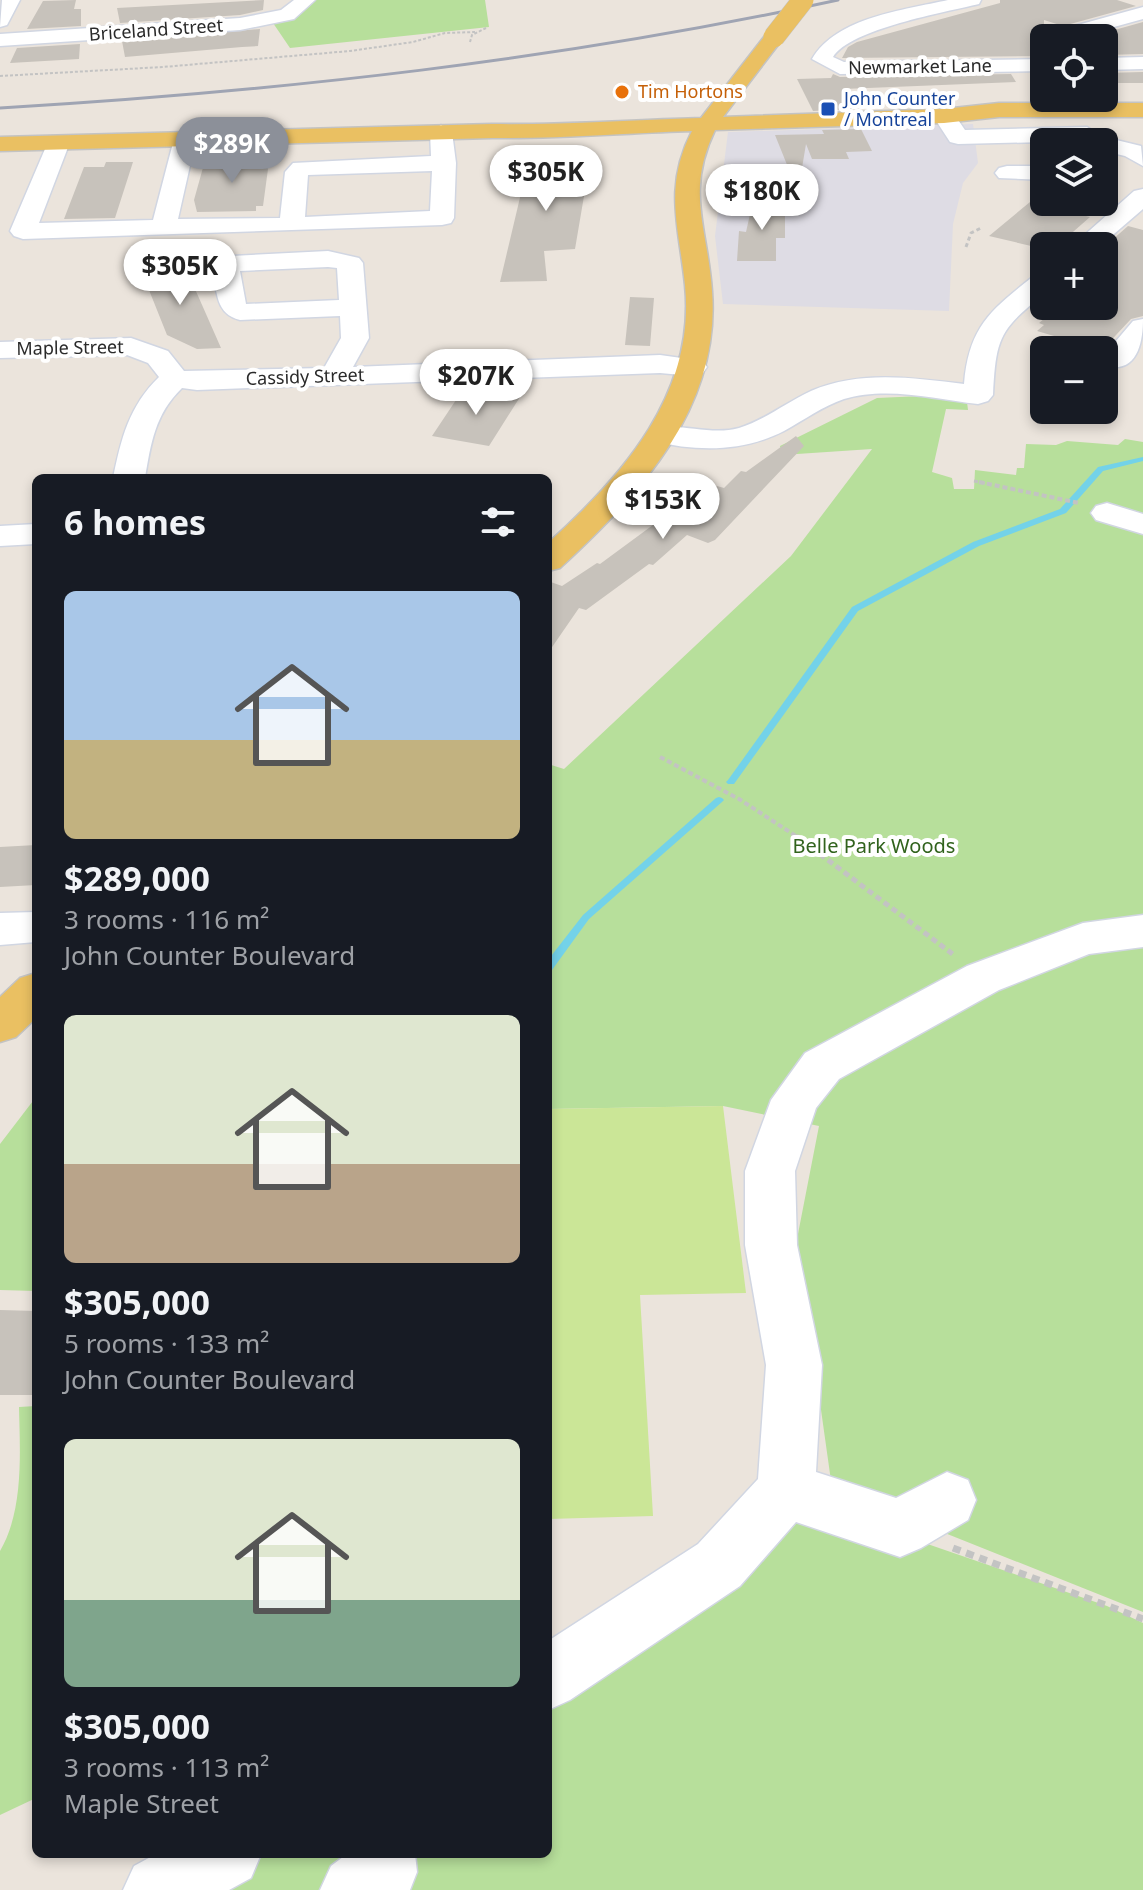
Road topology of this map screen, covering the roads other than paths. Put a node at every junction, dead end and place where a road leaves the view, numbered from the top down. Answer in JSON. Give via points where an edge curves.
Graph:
{"nodes":[{"id":1,"x":11,"y":0,"type":"edge"},
{"id":2,"x":306,"y":0,"type":"edge"},
{"id":3,"x":803,"y":0,"type":"edge"},
{"id":4,"x":972,"y":0,"type":"edge"},
{"id":5,"x":1143,"y":13,"type":"edge"},
{"id":6,"x":0,"y":21,"type":"edge"},
{"id":7,"x":1112,"y":24,"type":"edge"},
{"id":8,"x":0,"y":40,"type":"edge"},
{"id":9,"x":1030,"y":51,"type":"edge"},
{"id":10,"x":1143,"y":63,"type":"edge"},
{"id":11,"x":1118,"y":64,"type":"edge"},
{"id":12,"x":1030,"y":110,"type":"edge"},
{"id":13,"x":1118,"y":110,"type":"edge"},
{"id":14,"x":1143,"y":111,"type":"edge"},
{"id":15,"x":1069,"y":112,"type":"edge"},
{"id":16,"x":944,"y":116,"type":"junction"},
{"id":17,"x":707,"y":125,"type":"junction"},
{"id":18,"x":628,"y":127,"type":"junction"},
{"id":19,"x":1084,"y":128,"type":"edge"},
{"id":20,"x":441,"y":132,"type":"junction"},
{"id":21,"x":185,"y":139,"type":"junction"},
{"id":22,"x":1030,"y":139,"type":"edge"},
{"id":23,"x":59,"y":142,"type":"junction"},
{"id":24,"x":0,"y":144,"type":"edge"},
{"id":25,"x":1118,"y":147,"type":"edge"},
{"id":26,"x":693,"y":154,"type":"junction"},
{"id":27,"x":1143,"y":159,"type":"edge"},
{"id":28,"x":444,"y":163,"type":"junction"},
{"id":29,"x":1118,"y":171,"type":"edge"},
{"id":30,"x":1143,"y":171,"type":"edge"},
{"id":31,"x":1007,"y":173,"type":"dead end"},
{"id":32,"x":1030,"y":173,"type":"edge"},
{"id":33,"x":1143,"y":196,"type":"edge"},
{"id":34,"x":292,"y":225,"type":"junction"},
{"id":35,"x":164,"y":227,"type":"junction"},
{"id":36,"x":12,"y":232,"type":"edge"},
{"id":37,"x":1101,"y":232,"type":"edge"},
{"id":38,"x":1030,"y":292,"type":"edge"},
{"id":39,"x":353,"y":307,"type":"dead end"},
{"id":40,"x":1143,"y":327,"type":"edge"},
{"id":41,"x":0,"y":350,"type":"edge"},
{"id":42,"x":1118,"y":356,"type":"edge"},
{"id":43,"x":693,"y":367,"type":"junction"},
{"id":44,"x":334,"y":376,"type":"junction"},
{"id":45,"x":175,"y":378,"type":"junction"},
{"id":46,"x":664,"y":435,"type":"junction"},
{"id":47,"x":130,"y":474,"type":"edge"},
{"id":48,"x":1107,"y":513,"type":"road end"},
{"id":49,"x":1143,"y":524,"type":"edge"},
{"id":50,"x":32,"y":534,"type":"edge"},
{"id":51,"x":0,"y":536,"type":"edge"},
{"id":52,"x":552,"y":557,"type":"edge"},
{"id":53,"x":32,"y":927,"type":"edge"},
{"id":54,"x":0,"y":929,"type":"edge"},
{"id":55,"x":1143,"y":931,"type":"edge"},
{"id":56,"x":32,"y":994,"type":"edge"},
{"id":57,"x":0,"y":1025,"type":"edge"},
{"id":58,"x":786,"y":1490,"type":"junction"},
{"id":59,"x":923,"y":1514,"type":"road end"},
{"id":60,"x":552,"y":1675,"type":"edge"},
{"id":61,"x":381,"y":1858,"type":"edge"},
{"id":62,"x":355,"y":1890,"type":"edge"}],
"edges":[{"from":1,"to":6,"type":"street"},
{"from":2,"to":8,"type":"street","name":"Briceland Street","via":[[287,15],[240,24]]},
{"from":3,"to":17,"type":"main road","bridge":true},
{"from":4,"to":9,"type":"street","name":"Newmarket Lane","via":[[854,31],[831,44],[822,59],[840,68],[856,68]]},
{"from":5,"to":7,"type":"street"},
{"from":10,"to":11,"type":"street"},
{"from":12,"to":16,"type":"main road"},
{"from":13,"to":14,"type":"main road"},
{"from":15,"to":19,"type":"street"},
{"from":16,"to":17,"type":"main road"},
{"from":16,"to":22,"type":"street","via":[[958,137]]},
{"from":17,"to":18,"type":"main road"},
{"from":17,"to":26,"type":"main road"},
{"from":18,"to":20,"type":"main road"},
{"from":18,"to":26,"type":"main road","via":[[680,138]]},
{"from":20,"to":21,"type":"main road"},
{"from":20,"to":28,"type":"street"},
{"from":21,"to":23,"type":"main road"},
{"from":21,"to":35,"type":"street"},
{"from":23,"to":24,"type":"main road"},
{"from":23,"to":36,"type":"street"},
{"from":25,"to":27,"type":"street"},
{"from":26,"to":43,"type":"main road","via":[[686,202],[701,320]]},
{"from":28,"to":34,"type":"street","via":[[301,168]]},
{"from":28,"to":34,"type":"street","via":[[442,218]]},
{"from":29,"to":30,"type":"street"},
{"from":31,"to":32,"type":"street"},
{"from":33,"to":37,"type":"street"},
{"from":34,"to":35,"type":"street"},
{"from":35,"to":36,"type":"street"},
{"from":38,"to":46,"type":"street","via":[[990,325],[978,395],[866,387],[814,400],[743,437],[718,442]]},
{"from":39,"to":44,"type":"street","via":[[355,338]]},
{"from":40,"to":42,"type":"street"},
{"from":41,"to":45,"type":"street","name":"Maple Street","via":[[131,346],[158,357]]},
{"from":43,"to":44,"type":"street","name":"Cassidy Street"},
{"from":43,"to":46,"type":"main road"},
{"from":44,"to":45,"type":"street","name":"Cassidy Street"},
{"from":45,"to":47,"type":"street","via":[[142,416]]},
{"from":46,"to":52,"type":"main road","via":[[613,503]]},
{"from":48,"to":49,"type":"street"},
{"from":50,"to":51,"type":"street"},
{"from":53,"to":54,"type":"street"},
{"from":55,"to":58,"type":"street","via":[[1083,939],[983,978],[822,1066],[795,1100],[770,1171],[771,1245],[794,1365]]},
{"from":56,"to":57,"type":"main road"},
{"from":58,"to":59,"type":"street"},
{"from":58,"to":60,"type":"street","via":[[719,1565]]},
{"from":61,"to":62,"type":"street","via":[[383,1872]]}]}
